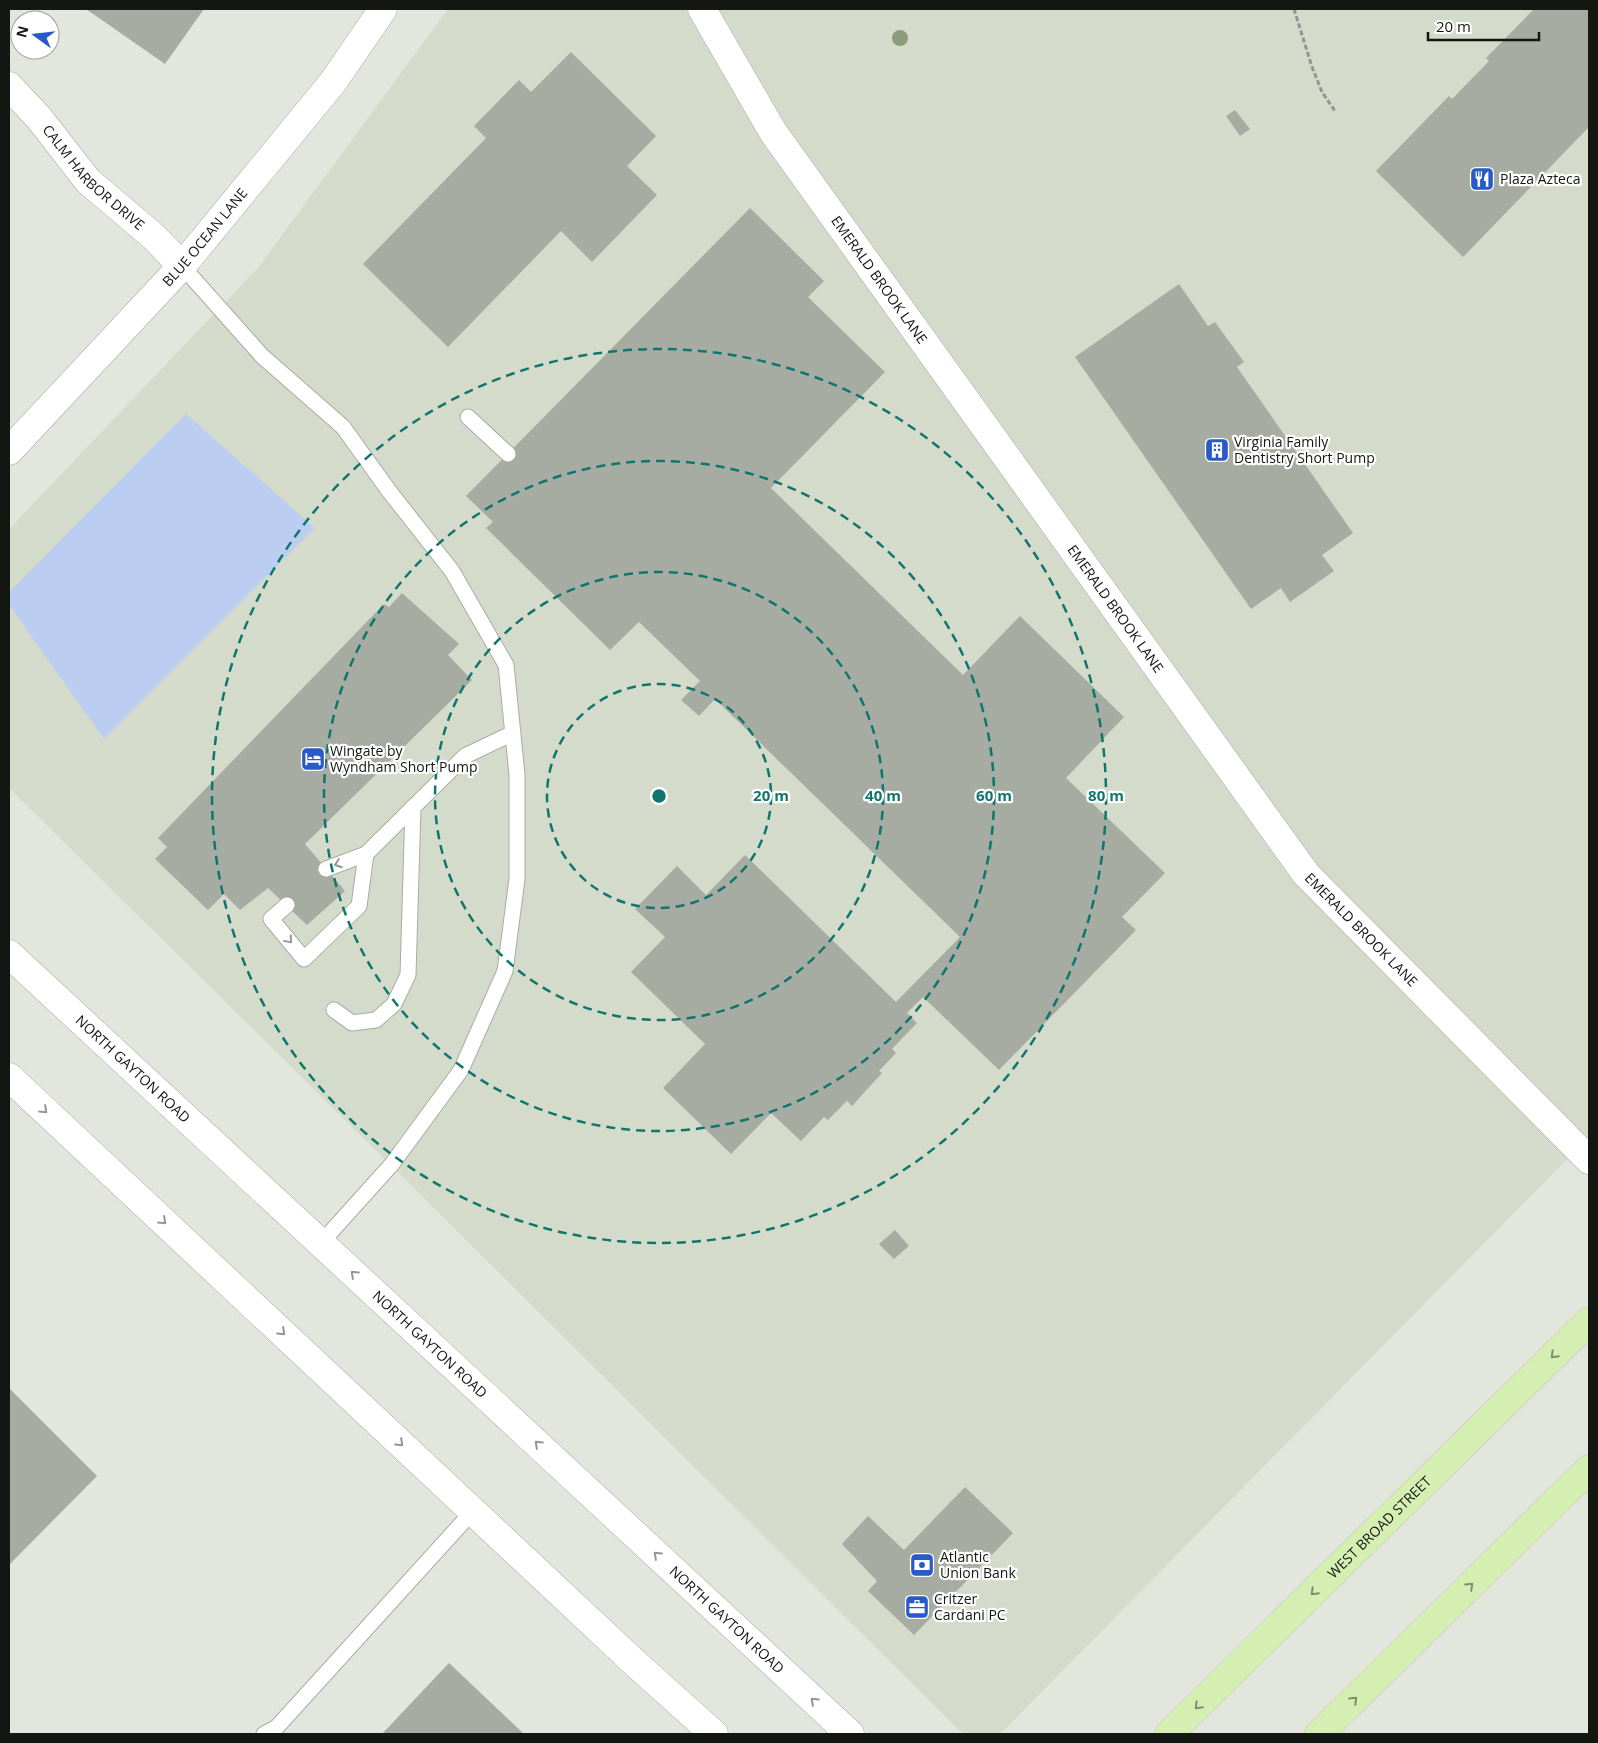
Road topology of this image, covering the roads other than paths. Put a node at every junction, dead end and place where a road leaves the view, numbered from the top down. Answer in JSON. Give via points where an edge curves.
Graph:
{"nodes":[{"id":1,"x":383,"y":9,"type":"edge"},
{"id":2,"x":702,"y":9,"type":"edge"},
{"id":3,"x":9,"y":86,"type":"edge"},
{"id":4,"x":182,"y":266,"type":"junction"},
{"id":5,"x":468,"y":417,"type":"dead end"},
{"id":6,"x":9,"y":451,"type":"edge"},
{"id":7,"x":508,"y":454,"type":"dead end"},
{"id":8,"x":512,"y":732,"type":"junction"},
{"id":9,"x":413,"y":807,"type":"junction"},
{"id":10,"x":366,"y":854,"type":"junction"},
{"id":11,"x":326,"y":869,"type":"dead end"},
{"id":12,"x":287,"y":905,"type":"dead end"},
{"id":13,"x":9,"y":954,"type":"edge"},
{"id":14,"x":334,"y":1010,"type":"dead end"},
{"id":15,"x":9,"y":1077,"type":"edge"},
{"id":16,"x":1589,"y":1160,"type":"edge"},
{"id":17,"x":321,"y":1243,"type":"junction"},
{"id":18,"x":1589,"y":1321,"type":"edge"},
{"id":19,"x":1589,"y":1470,"type":"edge"},
{"id":20,"x":473,"y":1511,"type":"junction"},
{"id":21,"x":264,"y":1734,"type":"edge"},
{"id":22,"x":714,"y":1734,"type":"edge"},
{"id":23,"x":850,"y":1734,"type":"edge"},
{"id":24,"x":1169,"y":1734,"type":"edge"},
{"id":25,"x":1319,"y":1734,"type":"edge"}],
"edges":[{"from":1,"to":4,"type":"street","name":"BLUE OCEAN LANE","via":[[333,82]]},
{"from":2,"to":16,"type":"street","name":"EMERALD BROOK LANE","via":[[773,132],[1306,874]]},
{"from":3,"to":4,"type":"street","name":"CALM HARBOR DRIVE","via":[[39,118],[88,181],[154,237]]},
{"from":4,"to":6,"type":"street","name":"BLUE OCEAN LANE"},
{"from":4,"to":8,"type":"lane","via":[[262,356],[343,427],[452,571],[506,665]]},
{"from":5,"to":7,"type":"lane"},
{"from":8,"to":9,"type":"lane","via":[[465,756]]},
{"from":8,"to":17,"type":"lane","via":[[517,775],[517,879],[505,970],[461,1070],[392,1164]]},
{"from":9,"to":10,"type":"lane"},
{"from":9,"to":14,"type":"lane","via":[[408,974],[394,1004],[376,1020],[352,1023]]},
{"from":10,"to":11,"type":"lane","one_way":true},
{"from":12,"to":10,"type":"lane","one_way":true,"via":[[271,920],[304,958],[360,906]]},
{"from":13,"to":17,"type":"street","name":"NORTH GAYTON ROAD"},
{"from":15,"to":20,"type":"street","one_way":true},
{"from":23,"to":17,"type":"street","name":"NORTH GAYTON ROAD","one_way":true},
{"from":18,"to":24,"type":"main road","name":"WEST BROAD STREET","one_way":true},
{"from":25,"to":19,"type":"main road","one_way":true},
{"from":20,"to":21,"type":"lane","via":[[277,1727]]},
{"from":20,"to":22,"type":"street"}]}
